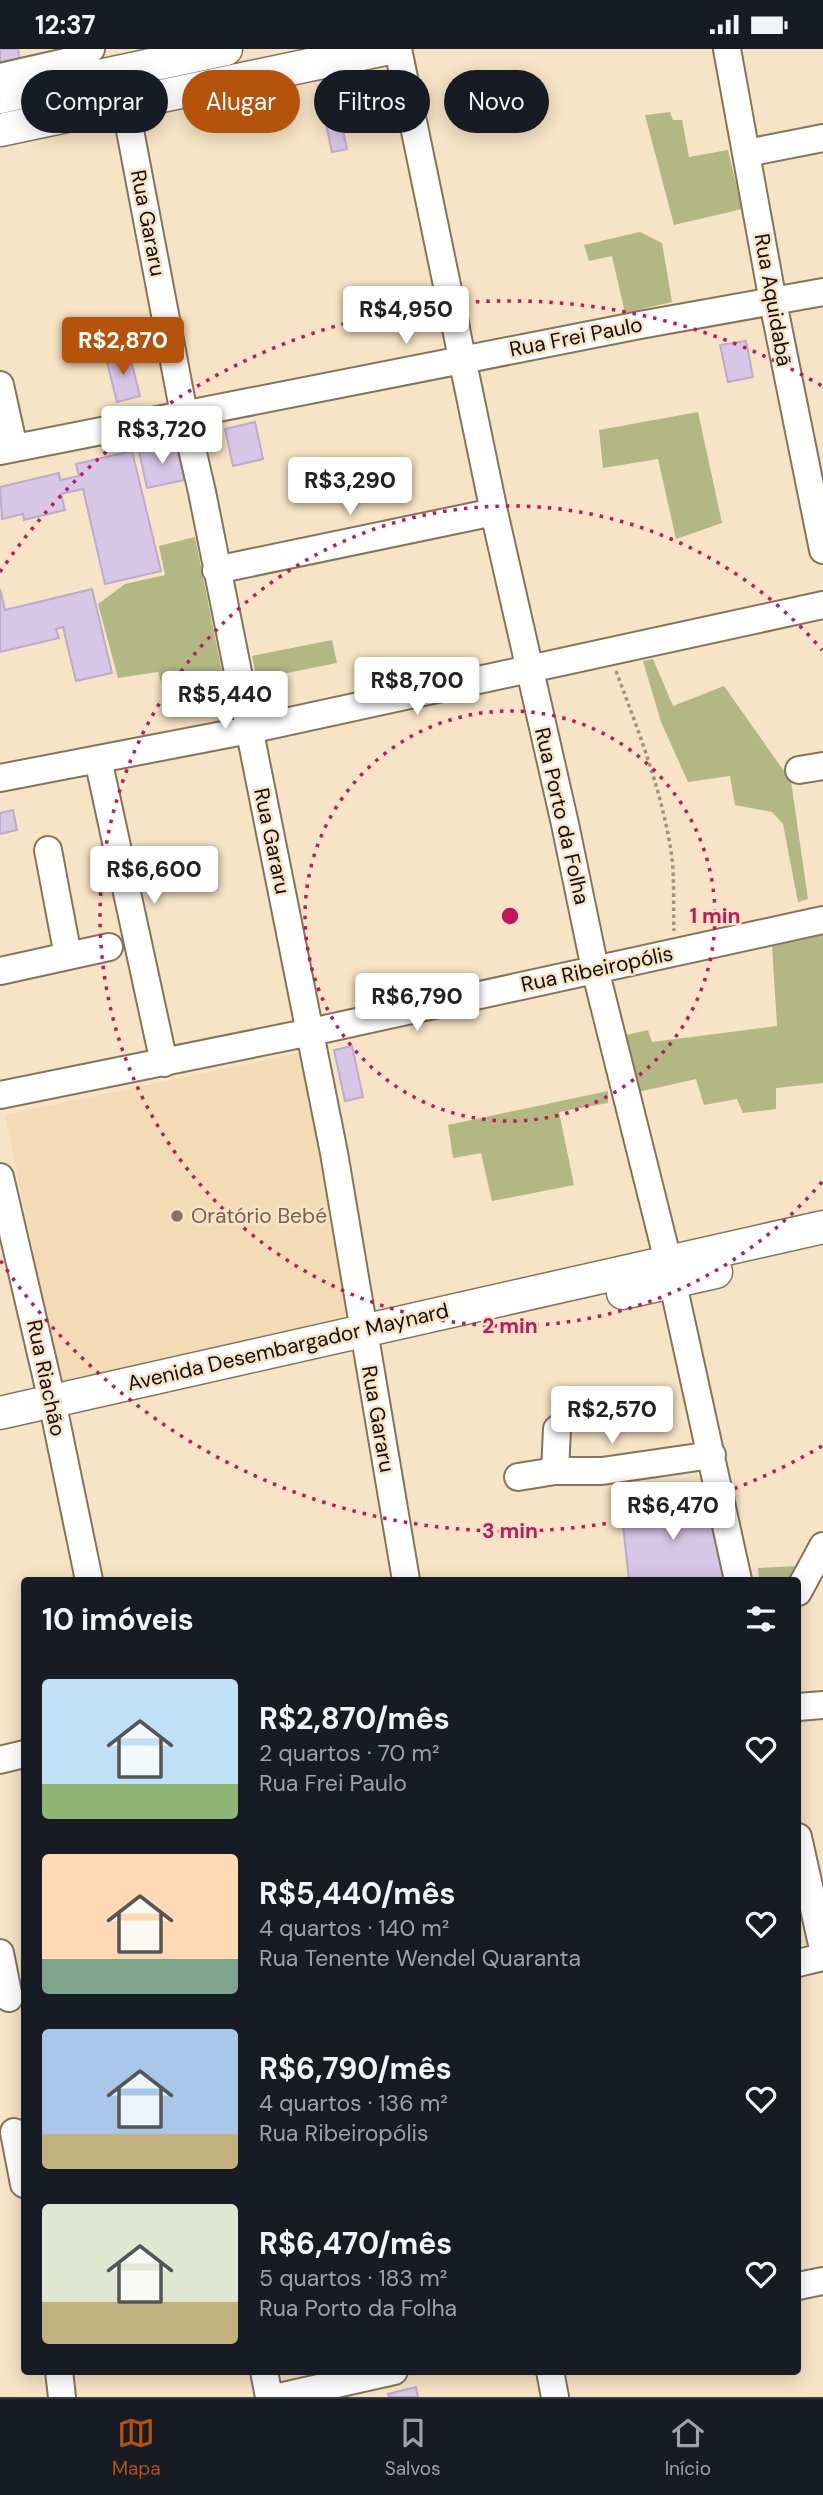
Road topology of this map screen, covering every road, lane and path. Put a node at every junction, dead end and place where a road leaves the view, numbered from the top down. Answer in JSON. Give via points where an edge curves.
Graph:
{"nodes":[{"id":1,"x":91,"y":49,"type":"edge"},
{"id":2,"x":226,"y":49,"type":"edge"},
{"id":3,"x":385,"y":49,"type":"edge"},
{"id":4,"x":398,"y":49,"type":"edge"},
{"id":5,"x":727,"y":49,"type":"edge"},
{"id":6,"x":123,"y":60,"type":"edge"},
{"id":7,"x":0,"y":77,"type":"edge"},
{"id":8,"x":168,"y":95,"type":"edge"},
{"id":9,"x":0,"y":97,"type":"edge"},
{"id":10,"x":21,"y":126,"type":"edge"},
{"id":11,"x":0,"y":130,"type":"edge"},
{"id":12,"x":131,"y":133,"type":"edge"},
{"id":13,"x":823,"y":138,"type":"edge"},
{"id":14,"x":747,"y":153,"type":"junction"},
{"id":15,"x":823,"y":292,"type":"edge"},
{"id":16,"x":773,"y":302,"type":"junction"},
{"id":17,"x":462,"y":360,"type":"junction"},
{"id":18,"x":0,"y":385,"type":"edge"},
{"id":19,"x":184,"y":414,"type":"junction"},
{"id":20,"x":7,"y":449,"type":"edge"},
{"id":21,"x":813,"y":450,"type":"edge"},
{"id":22,"x":494,"y":512,"type":"junction"},
{"id":23,"x":823,"y":550,"type":"edge"},
{"id":24,"x":216,"y":570,"type":"junction"},
{"id":25,"x":823,"y":605,"type":"edge"},
{"id":26,"x":609,"y":653,"type":"junction"},
{"id":27,"x":528,"y":669,"type":"junction"},
{"id":28,"x":249,"y":730,"type":"junction"},
{"id":29,"x":98,"y":759,"type":"junction"},
{"id":30,"x":0,"y":778,"type":"edge"},
{"id":31,"x":48,"y":850,"type":"dead end"},
{"id":32,"x":823,"y":920,"type":"edge"},
{"id":33,"x":109,"y":947,"type":"dead end"},
{"id":34,"x":675,"y":952,"type":"junction"},
{"id":35,"x":68,"y":956,"type":"junction"},
{"id":36,"x":595,"y":969,"type":"junction"},
{"id":37,"x":0,"y":971,"type":"edge"},
{"id":38,"x":311,"y":1032,"type":"junction"},
{"id":39,"x":164,"y":1063,"type":"junction"},
{"id":40,"x":0,"y":1094,"type":"edge"},
{"id":41,"x":0,"y":1177,"type":"edge"},
{"id":42,"x":823,"y":1227,"type":"edge"},
{"id":43,"x":823,"y":1247,"type":"edge"},
{"id":44,"x":670,"y":1272,"type":"junction"},
{"id":45,"x":364,"y":1340,"type":"junction"},
{"id":46,"x":53,"y":1409,"type":"junction"},
{"id":47,"x":0,"y":1413,"type":"edge"},
{"id":48,"x":557,"y":1429,"type":"dead end"},
{"id":49,"x":0,"y":1430,"type":"edge"},
{"id":50,"x":712,"y":1455,"type":"junction"},
{"id":51,"x":555,"y":1471,"type":"junction"},
{"id":52,"x":518,"y":1477,"type":"dead end"},
{"id":53,"x":823,"y":1546,"type":"edge"},
{"id":54,"x":88,"y":1577,"type":"edge"},
{"id":55,"x":405,"y":1577,"type":"edge"},
{"id":56,"x":737,"y":1577,"type":"edge"},
{"id":57,"x":808,"y":1586,"type":"edge"},
{"id":58,"x":823,"y":1705,"type":"edge"},
{"id":59,"x":801,"y":1707,"type":"edge"},
{"id":60,"x":21,"y":1755,"type":"edge"},
{"id":61,"x":0,"y":1760,"type":"edge"},
{"id":62,"x":801,"y":1850,"type":"edge"},
{"id":63,"x":823,"y":1949,"type":"edge"},
{"id":64,"x":0,"y":1953,"type":"edge"},
{"id":65,"x":823,"y":1957,"type":"edge"},
{"id":66,"x":801,"y":1962,"type":"edge"},
{"id":67,"x":9,"y":1998,"type":"dead end"},
{"id":68,"x":13,"y":2132,"type":"edge"},
{"id":69,"x":21,"y":2170,"type":"edge"},
{"id":70,"x":823,"y":2281,"type":"edge"},
{"id":71,"x":801,"y":2285,"type":"edge"},
{"id":72,"x":59,"y":2375,"type":"edge"},
{"id":73,"x":265,"y":2375,"type":"edge"},
{"id":74,"x":376,"y":2375,"type":"edge"},
{"id":75,"x":551,"y":2375,"type":"edge"},
{"id":76,"x":62,"y":2397,"type":"edge"},
{"id":77,"x":269,"y":2397,"type":"edge"},
{"id":78,"x":279,"y":2397,"type":"edge"},
{"id":79,"x":555,"y":2397,"type":"edge"}],
"edges":[{"from":1,"to":7,"type":"street","via":[[79,59]]},
{"from":2,"to":6,"type":"main road"},
{"from":3,"to":8,"type":"main road"},
{"from":4,"to":17,"type":"street","name":"Rua Porto da Folha"},
{"from":5,"to":14,"type":"street","name":"Rua Aquidabã"},
{"from":6,"to":9,"type":"main road"},
{"from":10,"to":11,"type":"main road"},
{"from":12,"to":19,"type":"street","name":"Rua Gararu"},
{"from":13,"to":14,"type":"street"},
{"from":14,"to":16,"type":"street","name":"Rua Aquidabã"},
{"from":15,"to":16,"type":"street","name":"Rua Frei Paulo"},
{"from":16,"to":17,"type":"street","name":"Rua Frei Paulo"},
{"from":16,"to":21,"type":"street","name":"Rua Aquidabã"},
{"from":17,"to":19,"type":"street","name":"Rua Frei Paulo"},
{"from":17,"to":22,"type":"street","name":"Rua Porto da Folha"},
{"from":18,"to":20,"type":"street"},
{"from":19,"to":20,"type":"street","name":"Rua Frei Paulo"},
{"from":19,"to":24,"type":"street","name":"Rua Gararu"},
{"from":21,"to":23,"type":"street","name":"Rua Aquidabã"},
{"from":22,"to":24,"type":"street"},
{"from":22,"to":27,"type":"street","name":"Rua Porto da Folha"},
{"from":24,"to":28,"type":"street","name":"Rua Gararu"},
{"from":25,"to":26,"type":"street"},
{"from":26,"to":27,"type":"street"},
{"from":26,"to":34,"type":"path","via":[[646,749],[672,853]]},
{"from":27,"to":28,"type":"street"},
{"from":27,"to":36,"type":"street","name":"Rua Porto da Folha"},
{"from":28,"to":29,"type":"street"},
{"from":28,"to":38,"type":"street","name":"Rua Gararu"},
{"from":29,"to":30,"type":"street"},
{"from":29,"to":39,"type":"street"},
{"from":31,"to":35,"type":"street"},
{"from":32,"to":34,"type":"street","name":"Rua Ribeiropólis"},
{"from":33,"to":35,"type":"street"},
{"from":34,"to":36,"type":"street","name":"Rua Ribeiropólis"},
{"from":35,"to":37,"type":"street"},
{"from":36,"to":38,"type":"street","name":"Rua Ribeiropólis"},
{"from":36,"to":44,"type":"street","name":"Rua Porto da Folha"},
{"from":38,"to":39,"type":"street","name":"Rua Ribeiropólis"},
{"from":38,"to":45,"type":"street","name":"Rua Gararu"},
{"from":39,"to":40,"type":"street","name":"Rua Ribeiropólis"},
{"from":41,"to":46,"type":"street","name":"Rua Riachão"},
{"from":42,"to":44,"type":"main road","name":"Avenida Desembargador Maynard"},
{"from":43,"to":44,"type":"main road","name":"Avenida Desembargador Maynard"},
{"from":44,"to":45,"type":"main road","name":"Avenida Desembargador Maynard"},
{"from":44,"to":50,"type":"street","name":"Rua Porto da Folha"},
{"from":45,"to":46,"type":"main road","name":"Avenida Desembargador Maynard"},
{"from":45,"to":55,"type":"street","name":"Rua Gararu"},
{"from":46,"to":47,"type":"main road","name":"Avenida Desembargador Maynard"},
{"from":46,"to":49,"type":"main road","name":"Avenida Desembargador Maynard"},
{"from":46,"to":54,"type":"street","name":"Rua Riachão"},
{"from":48,"to":51,"type":"street"},
{"from":50,"to":51,"type":"street","via":[[603,1471]]},
{"from":50,"to":56,"type":"street","name":"Rua Porto da Folha"},
{"from":51,"to":52,"type":"street"},
{"from":53,"to":57,"type":"street"},
{"from":58,"to":59,"type":"street"},
{"from":60,"to":61,"type":"street"},
{"from":62,"to":63,"type":"street"},
{"from":64,"to":67,"type":"street"},
{"from":65,"to":66,"type":"street"},
{"from":68,"to":69,"type":"street"},
{"from":70,"to":71,"type":"street"},
{"from":72,"to":76,"type":"street"},
{"from":73,"to":77,"type":"street"},
{"from":74,"to":78,"type":"street"},
{"from":75,"to":79,"type":"street"}]}
